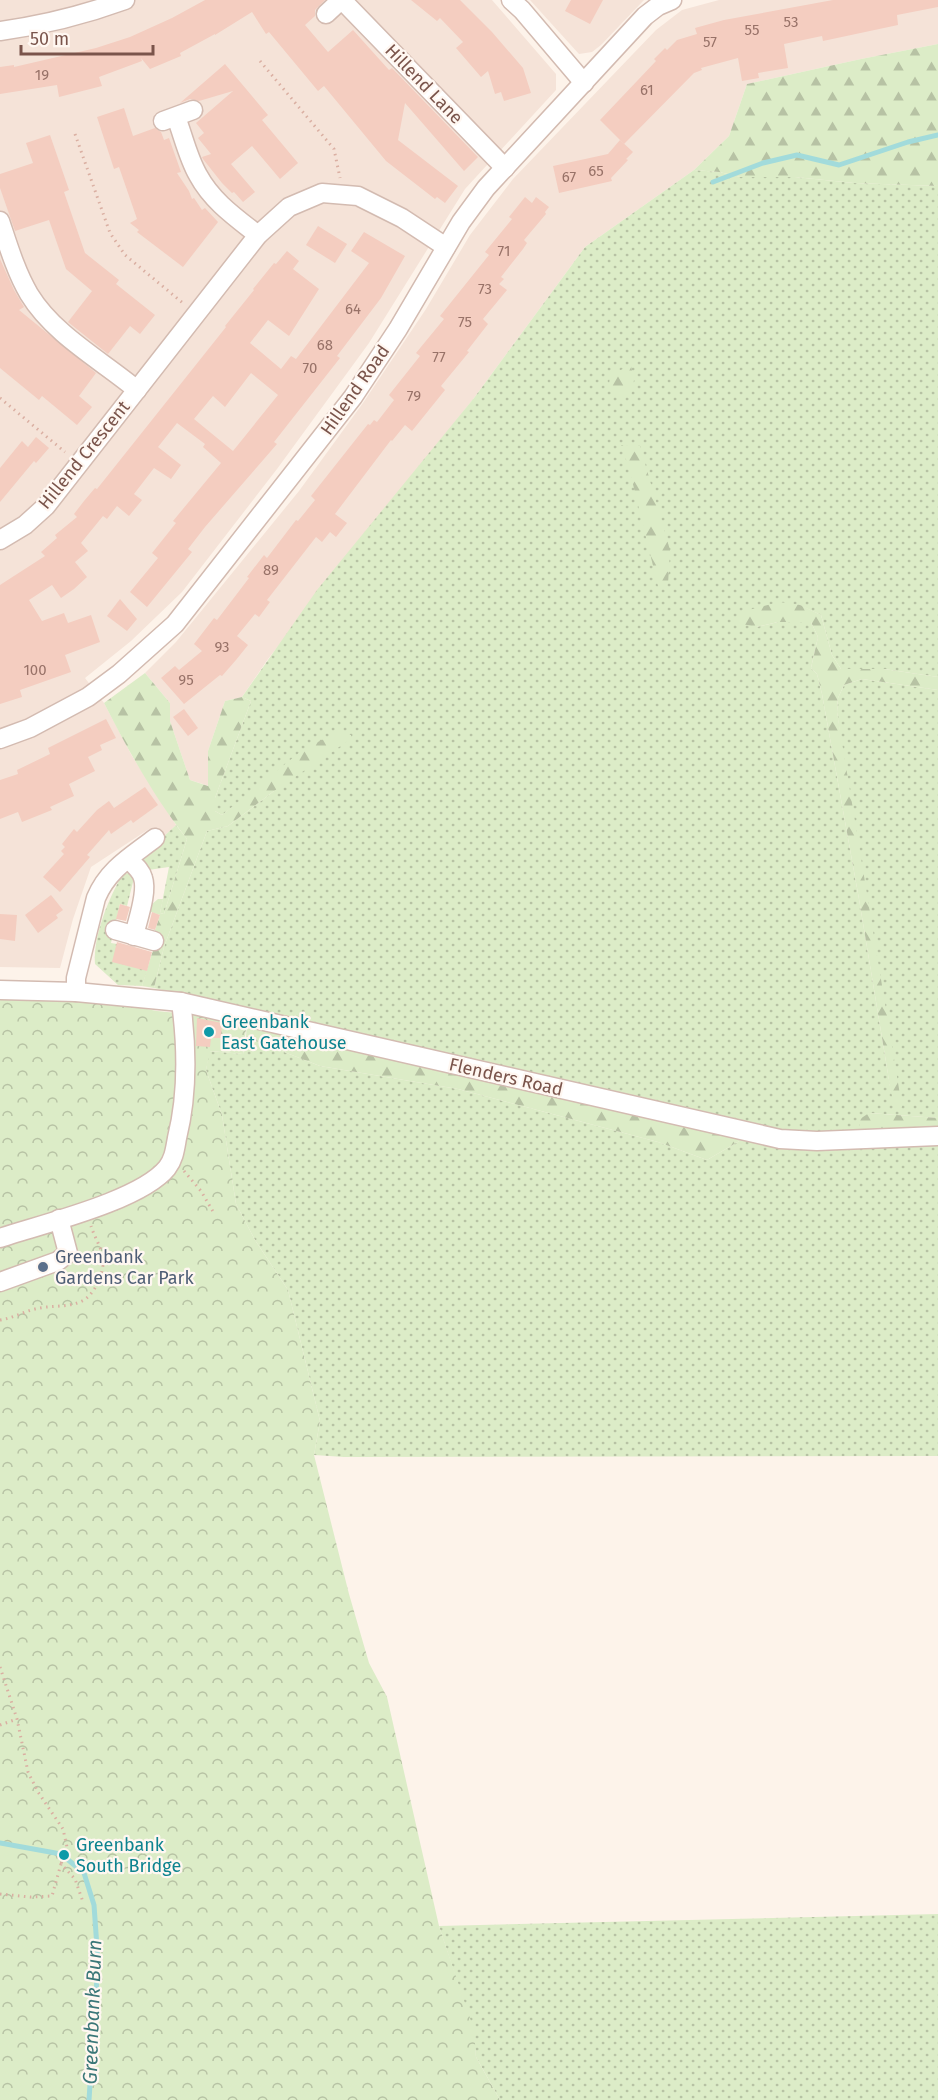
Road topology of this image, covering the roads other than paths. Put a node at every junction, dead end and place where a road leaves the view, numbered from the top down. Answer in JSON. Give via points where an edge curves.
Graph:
{"nodes":[{"id":1,"x":125,"y":0,"type":"edge"},
{"id":2,"x":342,"y":0,"type":"edge"},
{"id":3,"x":511,"y":0,"type":"edge"},
{"id":4,"x":672,"y":0,"type":"edge"},
{"id":5,"x":326,"y":14,"type":"dead end"},
{"id":6,"x":0,"y":31,"type":"edge"},
{"id":7,"x":584,"y":82,"type":"junction"},
{"id":8,"x":178,"y":116,"type":"dead end"},
{"id":9,"x":505,"y":168,"type":"junction"},
{"id":10,"x":0,"y":221,"type":"edge"},
{"id":11,"x":258,"y":235,"type":"junction"},
{"id":12,"x":446,"y":247,"type":"junction"},
{"id":13,"x":136,"y":390,"type":"junction"},
{"id":14,"x":0,"y":540,"type":"edge"},
{"id":15,"x":0,"y":739,"type":"edge"},
{"id":16,"x":155,"y":838,"type":"dead end"},
{"id":17,"x":128,"y":859,"type":"junction"},
{"id":18,"x":115,"y":930,"type":"dead end"},
{"id":19,"x":134,"y":936,"type":"junction"},
{"id":20,"x":154,"y":941,"type":"dead end"},
{"id":21,"x":0,"y":990,"type":"edge"},
{"id":22,"x":76,"y":992,"type":"junction"},
{"id":23,"x":181,"y":1002,"type":"junction"},
{"id":24,"x":938,"y":1136,"type":"edge"},
{"id":25,"x":59,"y":1219,"type":"junction"},
{"id":26,"x":0,"y":1238,"type":"edge"},
{"id":27,"x":0,"y":1282,"type":"edge"}],
"edges":[{"from":1,"to":6,"type":"street","via":[[83,15]]},
{"from":2,"to":5,"type":"street","name":"Hillend Lane"},
{"from":2,"to":9,"type":"street","name":"Hillend Lane"},
{"from":3,"to":7,"type":"street"},
{"from":4,"to":7,"type":"street","name":"Hillend Road","via":[[645,16]]},
{"from":7,"to":9,"type":"street","name":"Hillend Road"},
{"from":8,"to":11,"type":"street","via":[[196,172],[206,189]]},
{"from":9,"to":12,"type":"street","name":"Hillend Road","via":[[486,188]]},
{"from":10,"to":13,"type":"street","name":"Hillend Crescent","via":[[29,294],[41,310]]},
{"from":11,"to":12,"type":"street","name":"Hillend Crescent","via":[[288,207],[322,193],[358,196],[402,218]]},
{"from":11,"to":13,"type":"street","name":"Hillend Crescent"},
{"from":12,"to":15,"type":"street","name":"Hillend Road","via":[[353,397],[175,624],[88,697]]},
{"from":13,"to":14,"type":"street","name":"Hillend Crescent","via":[[46,506]]},
{"from":16,"to":17,"type":"street"},
{"from":17,"to":19,"type":"street","via":[[144,879]]},
{"from":17,"to":22,"type":"street","via":[[111,872],[96,898]]},
{"from":18,"to":19,"type":"street"},
{"from":19,"to":20,"type":"street"},
{"from":21,"to":22,"type":"street","name":"Flenders Road"},
{"from":22,"to":23,"type":"street","name":"Flenders Road"},
{"from":23,"to":24,"type":"street","name":"Flenders Road","via":[[780,1139]]},
{"from":23,"to":25,"type":"street","via":[[185,1033],[184,1110],[172,1159],[146,1185]]},
{"from":25,"to":26,"type":"street"},
{"from":25,"to":27,"type":"street","via":[[68,1253],[58,1261]]}]}
